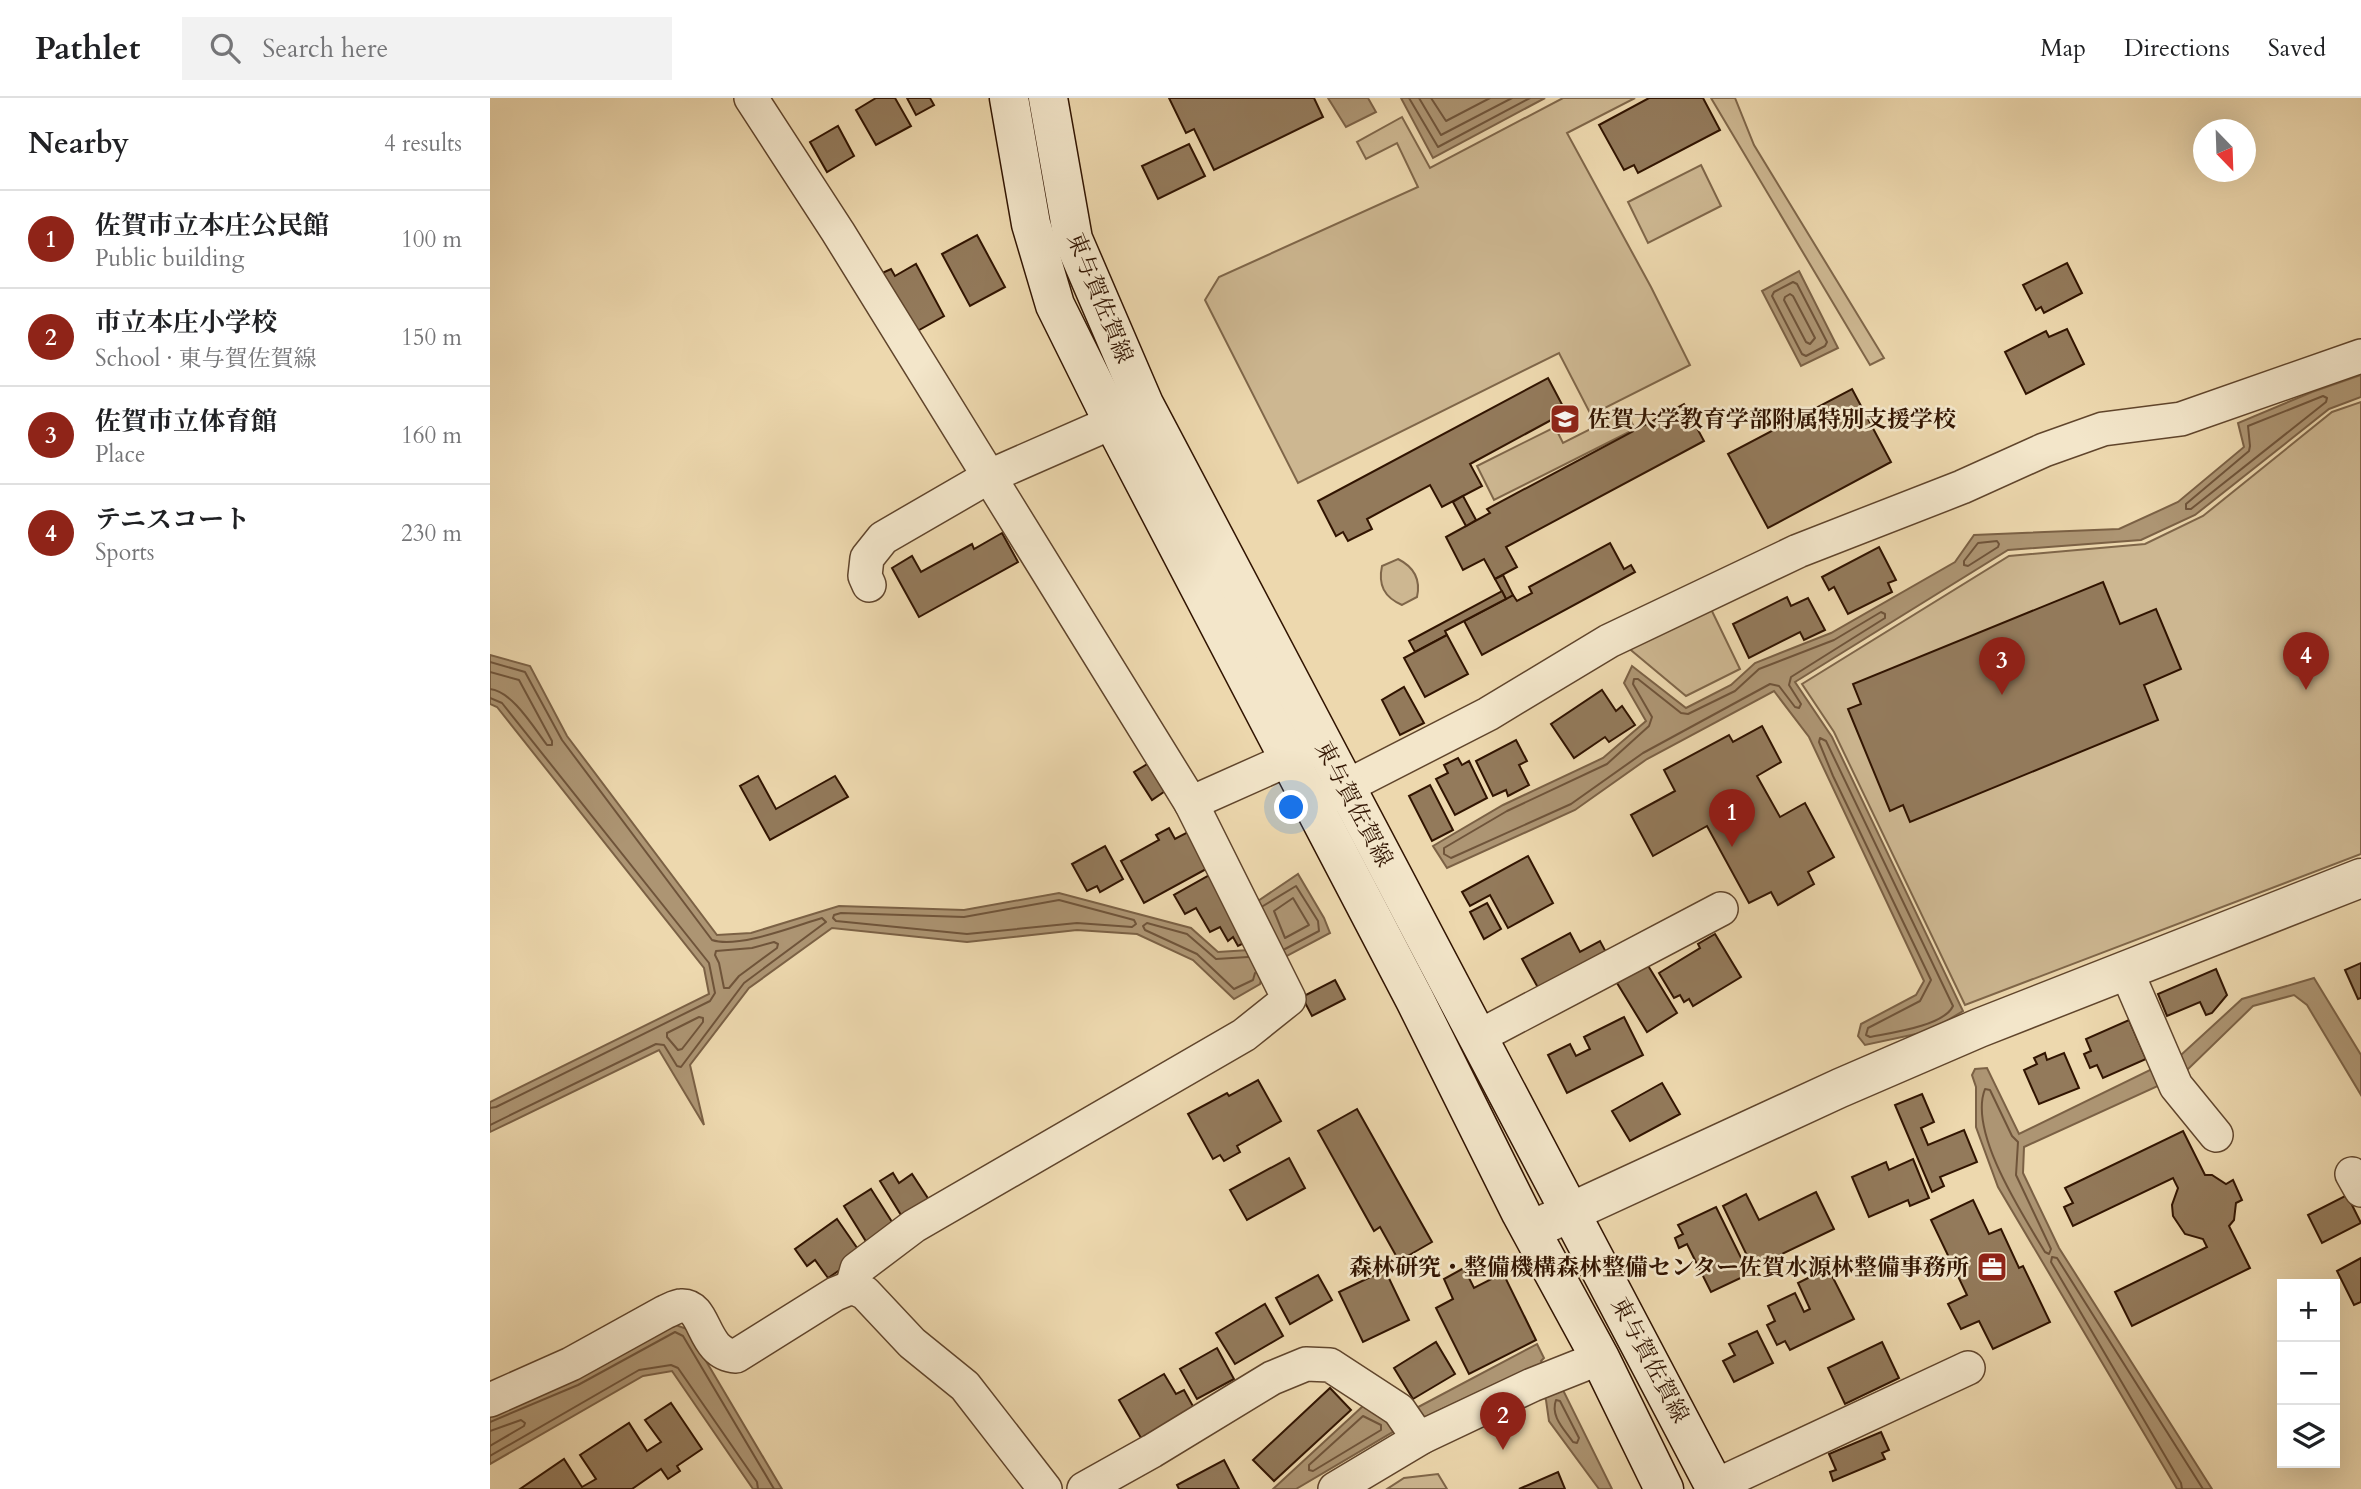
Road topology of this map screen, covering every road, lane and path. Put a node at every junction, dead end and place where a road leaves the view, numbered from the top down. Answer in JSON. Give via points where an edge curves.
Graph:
{"nodes":[{"id":1,"x":1009,"y":98,"type":"edge"},
{"id":2,"x":1048,"y":98,"type":"edge"},
{"id":3,"x":755,"y":99,"type":"edge"},
{"id":4,"x":2361,"y":356,"type":"edge"},
{"id":5,"x":1113,"y":422,"type":"junction"},
{"id":6,"x":990,"y":475,"type":"junction"},
{"id":7,"x":869,"y":585,"type":"dead end"},
{"id":8,"x":1322,"y":744,"type":"junction"},
{"id":9,"x":1288,"y":760,"type":"junction"},
{"id":10,"x":1345,"y":788,"type":"junction"},
{"id":11,"x":1192,"y":803,"type":"junction"},
{"id":12,"x":1311,"y":804,"type":"junction"},
{"id":13,"x":2361,"y":878,"type":"edge"},
{"id":14,"x":1721,"y":909,"type":"dead end"},
{"id":15,"x":2126,"y":970,"type":"junction"},
{"id":16,"x":1478,"y":1037,"type":"junction"},
{"id":17,"x":2217,"y":1135,"type":"dead end"},
{"id":18,"x":1571,"y":1212,"type":"junction"},
{"id":19,"x":1532,"y":1230,"type":"junction"},
{"id":20,"x":852,"y":1287,"type":"junction"},
{"id":21,"x":1600,"y":1358,"type":"junction"},
{"id":22,"x":1968,"y":1368,"type":"dead end"},
{"id":23,"x":490,"y":1400,"type":"edge"},
{"id":24,"x":1411,"y":1425,"type":"junction"},
{"id":25,"x":1716,"y":1487,"type":"edge"},
{"id":26,"x":1045,"y":1489,"type":"edge"},
{"id":27,"x":1084,"y":1489,"type":"edge"},
{"id":28,"x":1335,"y":1489,"type":"edge"},
{"id":29,"x":1664,"y":1489,"type":"edge"}],
"edges":[{"from":1,"to":5,"type":"main road","name":"東与賀佐賀線","via":[[1031,224],[1055,305]]},
{"from":2,"to":8,"type":"main road","name":"東与賀佐賀線","via":[[1073,239],[1144,404]]},
{"from":3,"to":6,"type":"street"},
{"from":4,"to":10,"type":"street","via":[[2181,419],[2103,429],[1798,551],[1609,641],[1488,714]]},
{"from":5,"to":6,"type":"street"},
{"from":5,"to":9,"type":"main road","name":"東与賀佐賀線"},
{"from":6,"to":7,"type":"street","via":[[883,538],[867,558]]},
{"from":6,"to":11,"type":"street"},
{"from":8,"to":9,"type":"street"},
{"from":8,"to":10,"type":"main road","name":"東与賀佐賀線"},
{"from":9,"to":11,"type":"street"},
{"from":9,"to":12,"type":"main road","name":"東与賀佐賀線"},
{"from":10,"to":12,"type":"street"},
{"from":10,"to":16,"type":"main road","name":"東与賀佐賀線"},
{"from":11,"to":20,"type":"street","via":[[1289,999],[1233,1041],[914,1226],[857,1269]]},
{"from":12,"to":19,"type":"main road","name":"東与賀佐賀線"},
{"from":13,"to":15,"type":"main road"},
{"from":14,"to":16,"type":"street"},
{"from":15,"to":17,"type":"street","via":[[2176,1086]]},
{"from":15,"to":18,"type":"main road","via":[[1840,1088]]},
{"from":16,"to":18,"type":"main road","name":"東与賀佐賀線"},
{"from":18,"to":19,"type":"main road"},
{"from":18,"to":25,"type":"main road","name":"東与賀佐賀線"},
{"from":19,"to":21,"type":"main road","name":"東与賀佐賀線"},
{"from":20,"to":23,"type":"street","via":[[736,1356],[715,1347],[698,1315],[681,1306]]},
{"from":20,"to":26,"type":"street","via":[[865,1293],[912,1343],[965,1387]]},
{"from":21,"to":24,"type":"street"},
{"from":21,"to":29,"type":"main road","name":"東与賀佐賀線"},
{"from":22,"to":25,"type":"street"},
{"from":24,"to":27,"type":"street","via":[[1330,1365],[1306,1364],[1272,1378]]},
{"from":24,"to":28,"type":"street"}]}
